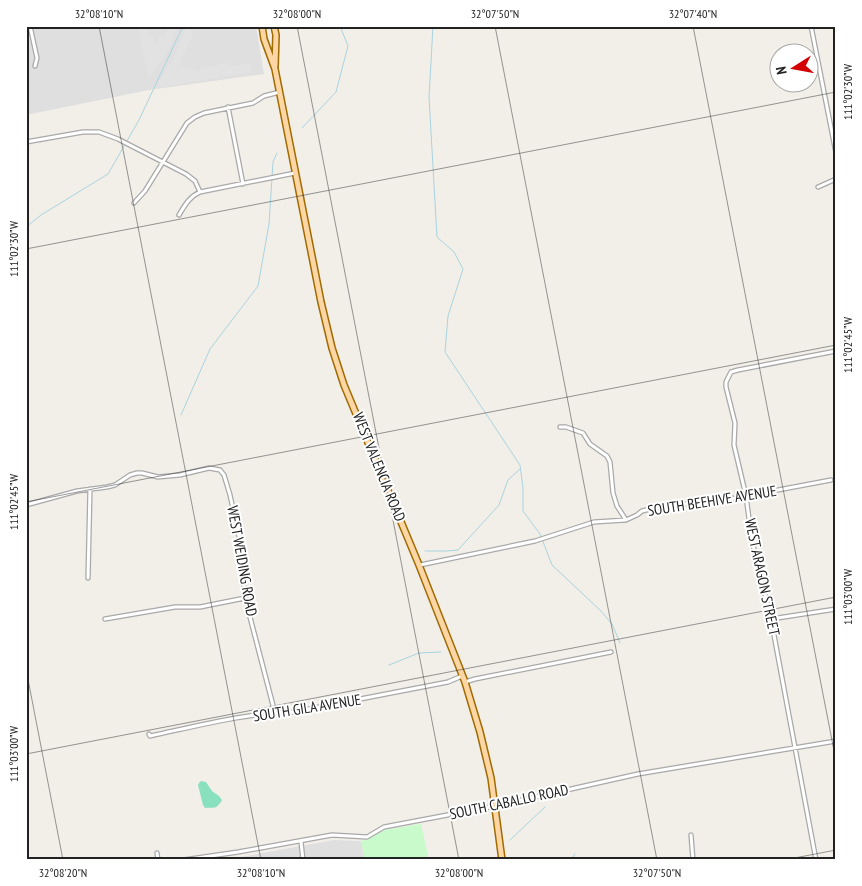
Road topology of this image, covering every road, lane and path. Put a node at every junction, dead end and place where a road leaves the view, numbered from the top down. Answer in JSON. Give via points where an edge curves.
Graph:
{"nodes":[{"id":1,"x":30,"y":26,"type":"edge"},
{"id":2,"x":262,"y":26,"type":"edge"},
{"id":3,"x":274,"y":26,"type":"edge"},
{"id":4,"x":810,"y":26,"type":"edge"},
{"id":5,"x":35,"y":66,"type":"dead end"},
{"id":6,"x":275,"y":68,"type":"junction"},
{"id":7,"x":280,"y":92,"type":"junction"},
{"id":8,"x":228,"y":107,"type":"junction"},
{"id":9,"x":834,"y":138,"type":"edge"},
{"id":10,"x":26,"y":142,"type":"edge"},
{"id":11,"x":836,"y":154,"type":"edge"},
{"id":12,"x":162,"y":162,"type":"junction"},
{"id":13,"x":296,"y":173,"type":"junction"},
{"id":14,"x":836,"y":179,"type":"edge"},
{"id":15,"x":243,"y":184,"type":"junction"},
{"id":16,"x":818,"y":187,"type":"dead end"},
{"id":17,"x":200,"y":192,"type":"junction"},
{"id":18,"x":134,"y":203,"type":"dead end"},
{"id":19,"x":179,"y":215,"type":"dead end"},
{"id":20,"x":836,"y":352,"type":"edge"},
{"id":21,"x":560,"y":427,"type":"dead end"},
{"id":22,"x":832,"y":480,"type":"dead end"},
{"id":23,"x":90,"y":489,"type":"junction"},
{"id":24,"x":746,"y":496,"type":"junction"},
{"id":25,"x":26,"y":505,"type":"edge"},
{"id":26,"x":626,"y":520,"type":"junction"},
{"id":27,"x":419,"y":565,"type":"junction"},
{"id":28,"x":88,"y":578,"type":"dead end"},
{"id":29,"x":246,"y":598,"type":"junction"},
{"id":30,"x":836,"y":609,"type":"edge"},
{"id":31,"x":105,"y":619,"type":"dead end"},
{"id":32,"x":771,"y":619,"type":"junction"},
{"id":33,"x":611,"y":652,"type":"dead end"},
{"id":34,"x":463,"y":676,"type":"junction"},
{"id":35,"x":465,"y":682,"type":"junction"},
{"id":36,"x":275,"y":713,"type":"junction"},
{"id":37,"x":149,"y":735,"type":"dead end"},
{"id":38,"x":836,"y":741,"type":"edge"},
{"id":39,"x":794,"y":748,"type":"junction"},
{"id":40,"x":495,"y":806,"type":"junction"},
{"id":41,"x":690,"y":835,"type":"dead end"},
{"id":42,"x":300,"y":842,"type":"junction"},
{"id":43,"x":157,"y":853,"type":"dead end"},
{"id":44,"x":158,"y":860,"type":"edge"},
{"id":45,"x":183,"y":860,"type":"edge"},
{"id":46,"x":304,"y":860,"type":"edge"},
{"id":47,"x":502,"y":860,"type":"edge"},
{"id":48,"x":693,"y":860,"type":"edge"},
{"id":49,"x":816,"y":860,"type":"edge"}],
"edges":[{"from":1,"to":5,"type":"street","via":[[37,58]]},
{"from":2,"to":6,"type":"main road","name":"WEST VALENCIA ROAD"},
{"from":3,"to":6,"type":"main road","name":"WEST VALENCIA ROAD"},
{"from":4,"to":9,"type":"street"},
{"from":6,"to":7,"type":"main road","name":"WEST VALENCIA ROAD"},
{"from":7,"to":8,"type":"street","via":[[253,103]]},
{"from":7,"to":13,"type":"main road","name":"WEST VALENCIA ROAD"},
{"from":8,"to":12,"type":"street","via":[[204,113],[187,123]]},
{"from":8,"to":15,"type":"street"},
{"from":9,"to":11,"type":"street"},
{"from":10,"to":12,"type":"street","via":[[100,132]]},
{"from":12,"to":17,"type":"street","via":[[195,181]]},
{"from":12,"to":18,"type":"street"},
{"from":13,"to":15,"type":"street"},
{"from":13,"to":27,"type":"main road","name":"WEST VALENCIA ROAD","via":[[327,330],[339,370]]},
{"from":14,"to":16,"type":"street"},
{"from":15,"to":17,"type":"street"},
{"from":17,"to":19,"type":"street","via":[[187,201]]},
{"from":20,"to":24,"type":"street","name":"WEST ARAGON STREET","via":[[738,370],[728,376],[726,386],[735,423],[734,445]]},
{"from":21,"to":26,"type":"street","via":[[583,433],[590,444],[607,456],[617,506]]},
{"from":22,"to":24,"type":"street","name":"SOUTH BEEHIVE AVENUE"},
{"from":23,"to":25,"type":"street"},
{"from":23,"to":28,"type":"street"},
{"from":23,"to":29,"type":"street","name":"WEST WEIDING ROAD","via":[[115,485],[137,473],[158,478],[209,468],[220,470],[227,482],[239,535]]},
{"from":24,"to":26,"type":"street","name":"SOUTH BEEHIVE AVENUE","via":[[668,505],[642,511]]},
{"from":24,"to":32,"type":"street","name":"WEST ARAGON STREET","via":[[752,541]]},
{"from":26,"to":27,"type":"street","name":"SOUTH BEEHIVE AVENUE","via":[[594,522],[535,541]]},
{"from":27,"to":34,"type":"main road","name":"WEST VALENCIA ROAD"},
{"from":29,"to":31,"type":"street"},
{"from":29,"to":36,"type":"street","name":"WEST WEIDING ROAD"},
{"from":30,"to":32,"type":"street"},
{"from":32,"to":39,"type":"street","name":"WEST ARAGON STREET"},
{"from":33,"to":35,"type":"street"},
{"from":34,"to":35,"type":"main road","name":"WEST VALENCIA ROAD"},
{"from":34,"to":36,"type":"street","name":"SOUTH GILA AVENUE","via":[[390,694]]},
{"from":35,"to":40,"type":"main road","name":"WEST VALENCIA ROAD","via":[[482,740]]},
{"from":36,"to":37,"type":"street","name":"SOUTH GILA AVENUE"},
{"from":38,"to":39,"type":"street","name":"SOUTH CABALLO ROAD"},
{"from":39,"to":40,"type":"street","name":"SOUTH CABALLO ROAD","via":[[638,774]]},
{"from":39,"to":49,"type":"street","name":"WEST ARAGON STREET"},
{"from":40,"to":42,"type":"street","name":"SOUTH CABALLO ROAD","via":[[384,827],[367,837],[332,835]]},
{"from":40,"to":47,"type":"main road","name":"WEST VALENCIA ROAD"},
{"from":41,"to":48,"type":"street"},
{"from":42,"to":45,"type":"street","name":"SOUTH CABALLO ROAD"},
{"from":42,"to":46,"type":"street"},
{"from":43,"to":44,"type":"street"}]}
